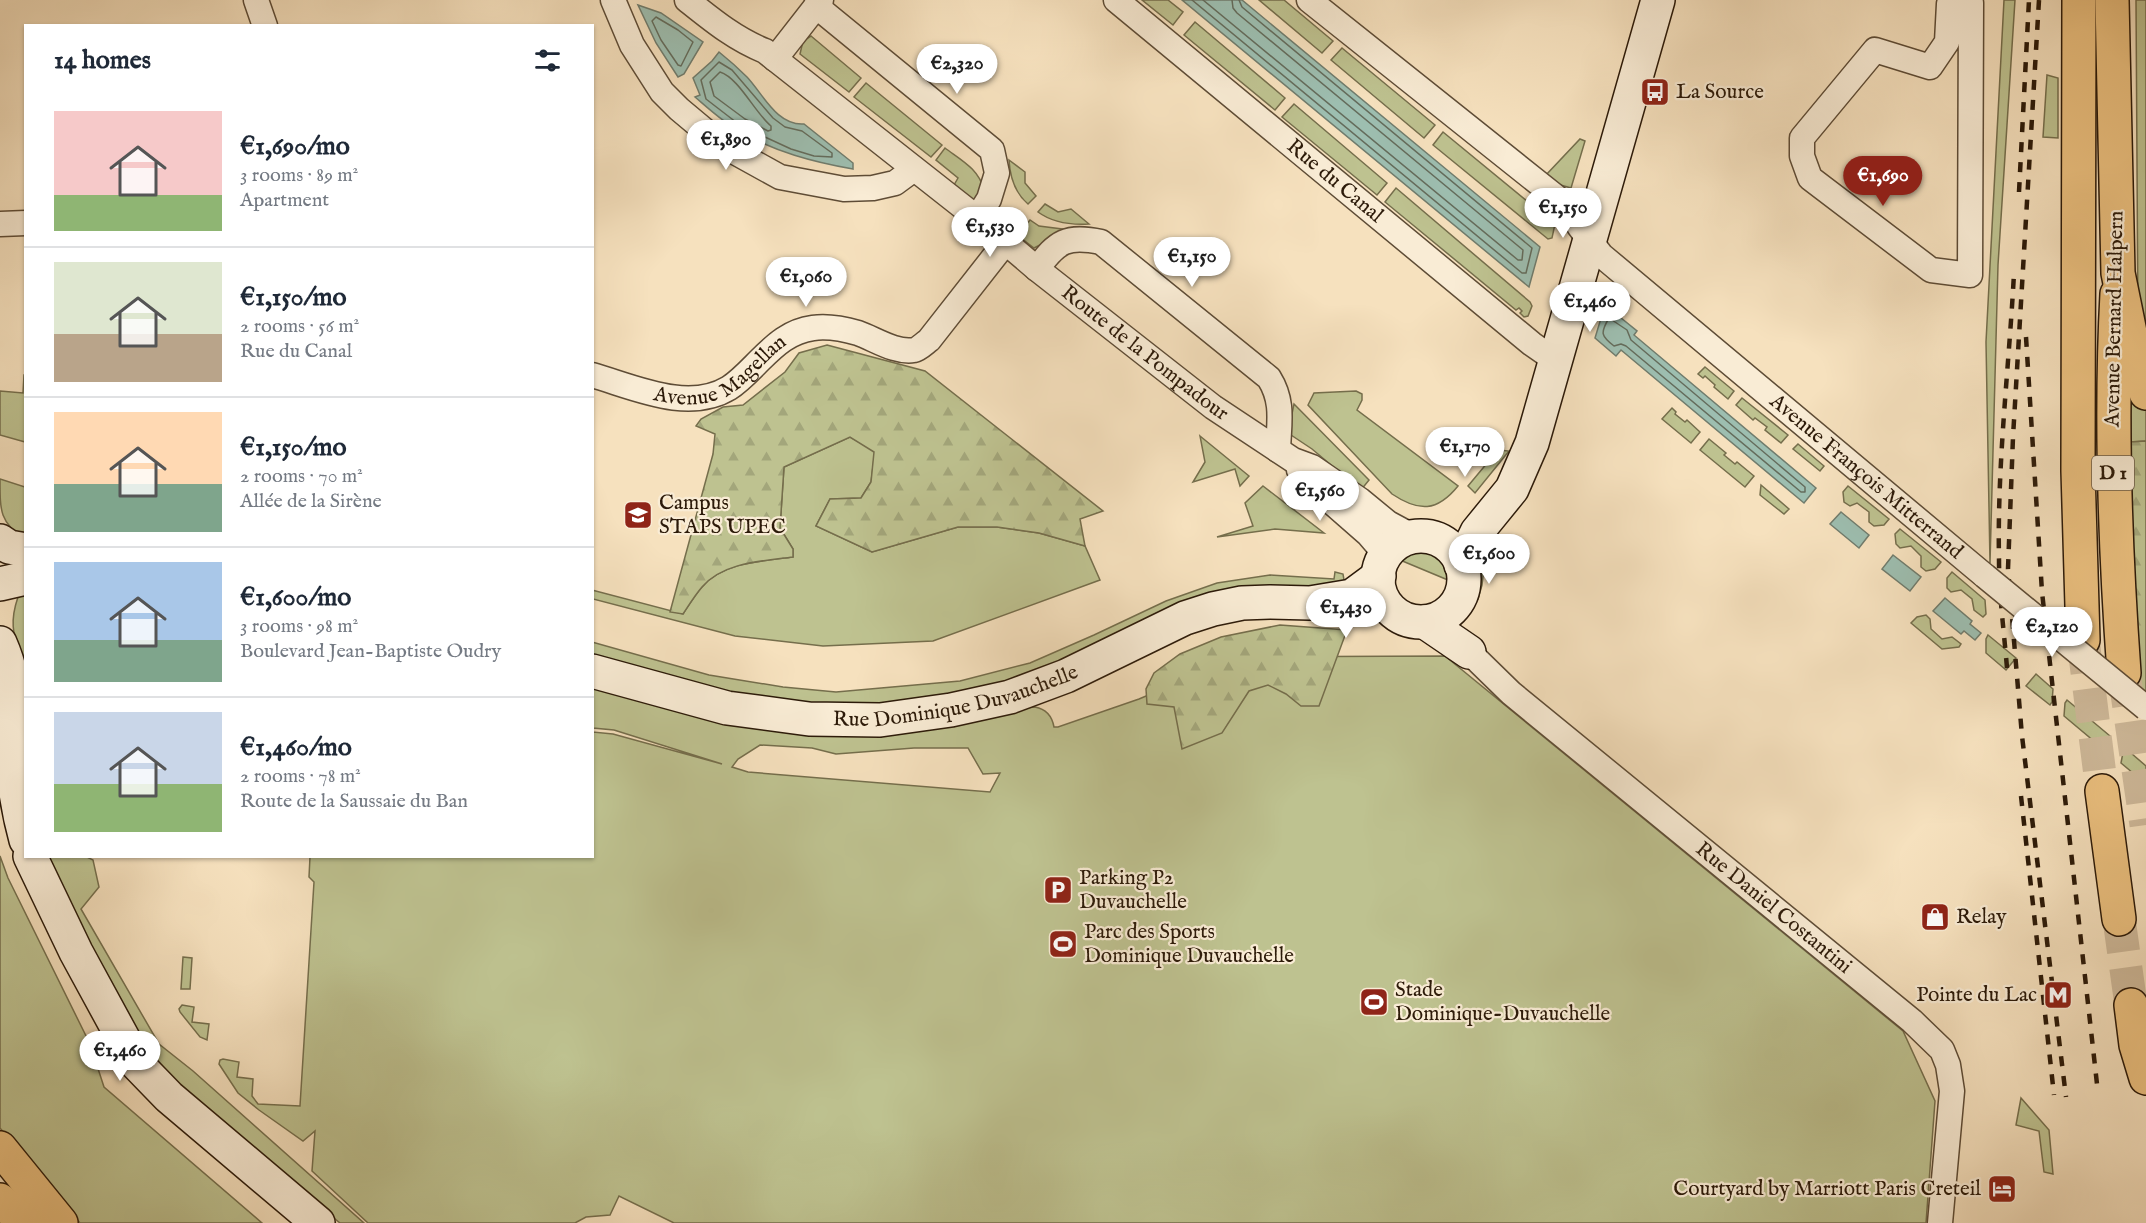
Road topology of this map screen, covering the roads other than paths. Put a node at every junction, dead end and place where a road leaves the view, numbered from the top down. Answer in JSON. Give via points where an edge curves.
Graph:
{"nodes":[{"id":1,"x":256,"y":0,"type":"edge"},
{"id":2,"x":613,"y":0,"type":"edge"},
{"id":3,"x":687,"y":0,"type":"edge"},
{"id":4,"x":1116,"y":0,"type":"edge"},
{"id":5,"x":1309,"y":0,"type":"edge"},
{"id":6,"x":1658,"y":0,"type":"edge"},
{"id":7,"x":2079,"y":0,"type":"edge"},
{"id":8,"x":2112,"y":0,"type":"edge"},
{"id":9,"x":819,"y":3,"type":"edge"},
{"id":10,"x":1960,"y":4,"type":"joint"},
{"id":11,"x":264,"y":24,"type":"edge"},
{"id":12,"x":775,"y":59,"type":"junction"},
{"id":13,"x":914,"y":169,"type":"junction"},
{"id":14,"x":977,"y":218,"type":"junction"},
{"id":15,"x":0,"y":224,"type":"edge"},
{"id":16,"x":24,"y":224,"type":"edge"},
{"id":17,"x":1590,"y":241,"type":"junction"},
{"id":18,"x":1005,"y":243,"type":"junction"},
{"id":19,"x":1037,"y":269,"type":"junction"},
{"id":20,"x":2118,"y":273,"type":"junction"},
{"id":21,"x":1555,"y":360,"type":"junction"},
{"id":22,"x":594,"y":376,"type":"edge"},
{"id":23,"x":2146,"y":393,"type":"edge"},
{"id":24,"x":1285,"y":455,"type":"junction"},
{"id":25,"x":1525,"y":458,"type":"junction"},
{"id":26,"x":1425,"y":538,"type":"junction"},
{"id":27,"x":0,"y":541,"type":"edge"},
{"id":28,"x":24,"y":550,"type":"edge"},
{"id":29,"x":1461,"y":565,"type":"junction"},
{"id":30,"x":1382,"y":566,"type":"junction"},
{"id":31,"x":24,"y":578,"type":"edge"},
{"id":32,"x":0,"y":584,"type":"edge"},
{"id":33,"x":1310,"y":603,"type":"junction"},
{"id":34,"x":1391,"y":610,"type":"junction"},
{"id":35,"x":1437,"y":616,"type":"junction"},
{"id":36,"x":2083,"y":640,"type":"tunnel mouth"},
{"id":37,"x":0,"y":643,"type":"edge"},
{"id":38,"x":1469,"y":652,"type":"joint"},
{"id":39,"x":594,"y":672,"type":"edge"},
{"id":40,"x":2124,"y":673,"type":"tunnel mouth"},
{"id":41,"x":2146,"y":708,"type":"edge"},
{"id":42,"x":6,"y":730,"type":"edge"},
{"id":43,"x":2102,"y":791,"type":"tunnel mouth"},
{"id":44,"x":24,"y":833,"type":"edge"},
{"id":45,"x":31,"y":858,"type":"edge"},
{"id":46,"x":2119,"y":919,"type":"tunnel mouth"},
{"id":47,"x":2131,"y":1005,"type":"tunnel mouth"},
{"id":48,"x":2146,"y":1078,"type":"edge"},
{"id":49,"x":0,"y":1148,"type":"edge"},
{"id":50,"x":0,"y":1200,"type":"edge"},
{"id":51,"x":25,"y":1223,"type":"edge"},
{"id":52,"x":61,"y":1223,"type":"edge"},
{"id":53,"x":318,"y":1223,"type":"edge"},
{"id":54,"x":1940,"y":1223,"type":"edge"}],
"edges":[{"from":1,"to":11,"type":"street"},
{"from":2,"to":13,"type":"street","via":[[632,45],[662,92],[722,145],[780,177],[844,189],[895,183]]},
{"from":3,"to":12,"type":"street","name":"Route de la Pompadour","via":[[725,30]]},
{"from":4,"to":21,"type":"street","name":"Rue du Canal"},
{"from":5,"to":17,"type":"street","via":[[1571,208]]},
{"from":6,"to":17,"type":"street"},
{"from":7,"to":36,"type":"main road","name":"Avenue Bernard Halpern","number":"D 1","via":[[2078,471]]},
{"from":8,"to":20,"type":"main road","name":"Avenue Bernard Halpern","number":"D 1"},
{"from":9,"to":12,"type":"street"},
{"from":9,"to":14,"type":"street","via":[[992,150],[997,173],[989,199]]},
{"from":10,"to":10,"type":"street","via":[[1970,275],[1931,270],[1810,178],[1802,156],[1802,138],[1875,50],[1930,67],[1947,42]]},
{"from":12,"to":13,"type":"street","name":"Route de la Pompadour"},
{"from":13,"to":14,"type":"street","name":"Route de la Pompadour"},
{"from":14,"to":18,"type":"street","name":"Route de la Pompadour"},
{"from":15,"to":16,"type":"street"},
{"from":17,"to":21,"type":"street"},
{"from":17,"to":41,"type":"street","name":"Avenue François Mitterrand","bridge":true,"via":[[1601,255]]},
{"from":18,"to":19,"type":"street","name":"Route de la Pompadour"},
{"from":18,"to":22,"type":"street","name":"Avenue Magellan","via":[[929,340],[915,350],[900,350],[830,327],[812,328],[777,343],[729,388],[694,399],[671,397]]},
{"from":19,"to":24,"type":"street","name":"Route de la Pompadour","via":[[1213,407]]},
{"from":19,"to":24,"type":"street","via":[[1065,241],[1080,237],[1101,242],[1269,378],[1280,405]]},
{"from":20,"to":23,"type":"main road"},
{"from":20,"to":40,"type":"main road","name":"Avenue Bernard Halpern","number":"D 1","via":[[2112,443]]},
{"from":21,"to":25,"type":"street"},
{"from":24,"to":26,"type":"street","name":"Route de la Pompadour","via":[[1312,467],[1388,523]]},
{"from":24,"to":30,"type":"street","name":"Route de la Pompadour","via":[[1304,478],[1368,534]]},
{"from":25,"to":26,"type":"street","via":[[1498,477],[1470,510]]},
{"from":25,"to":29,"type":"street","via":[[1512,489],[1477,532]]},
{"from":26,"to":29,"type":"street","via":[[1447,545]]},
{"from":26,"to":30,"type":"street","via":[[1395,545]]},
{"from":27,"to":28,"type":"street"},
{"from":29,"to":35,"type":"street","via":[[1463,589],[1458,600]]},
{"from":30,"to":33,"type":"street","name":"Rue Dominique Duvauchelle","via":[[1352,596]]},
{"from":30,"to":34,"type":"street","via":[[1381,595]]},
{"from":31,"to":32,"type":"street"},
{"from":33,"to":34,"type":"street","name":"Rue Dominique Duvauchelle","via":[[1329,611],[1354,614]]},
{"from":33,"to":39,"type":"street","name":"Rue Dominique Duvauchelle","via":[[1251,603],[1213,609],[1176,622],[1066,676],[1010,697],[880,720],[809,719],[727,708]]},
{"from":34,"to":35,"type":"street","via":[[1411,621]]},
{"from":35,"to":38,"type":"street","name":"Rue Daniel Costantini"},
{"from":37,"to":42,"type":"street","via":[[14,691],[15,722]]},
{"from":38,"to":54,"type":"street","name":"Rue Daniel Costantini","via":[[1511,693],[1903,1013],[1942,1050],[1952,1091]]},
{"from":42,"to":44,"type":"street"},
{"from":43,"to":46,"type":"main road"},
{"from":45,"to":53,"type":"street","via":[[137,1064]]},
{"from":47,"to":48,"type":"main road","via":[[2136,1045]]},
{"from":49,"to":52,"type":"main road"},
{"from":50,"to":51,"type":"main road"}]}
